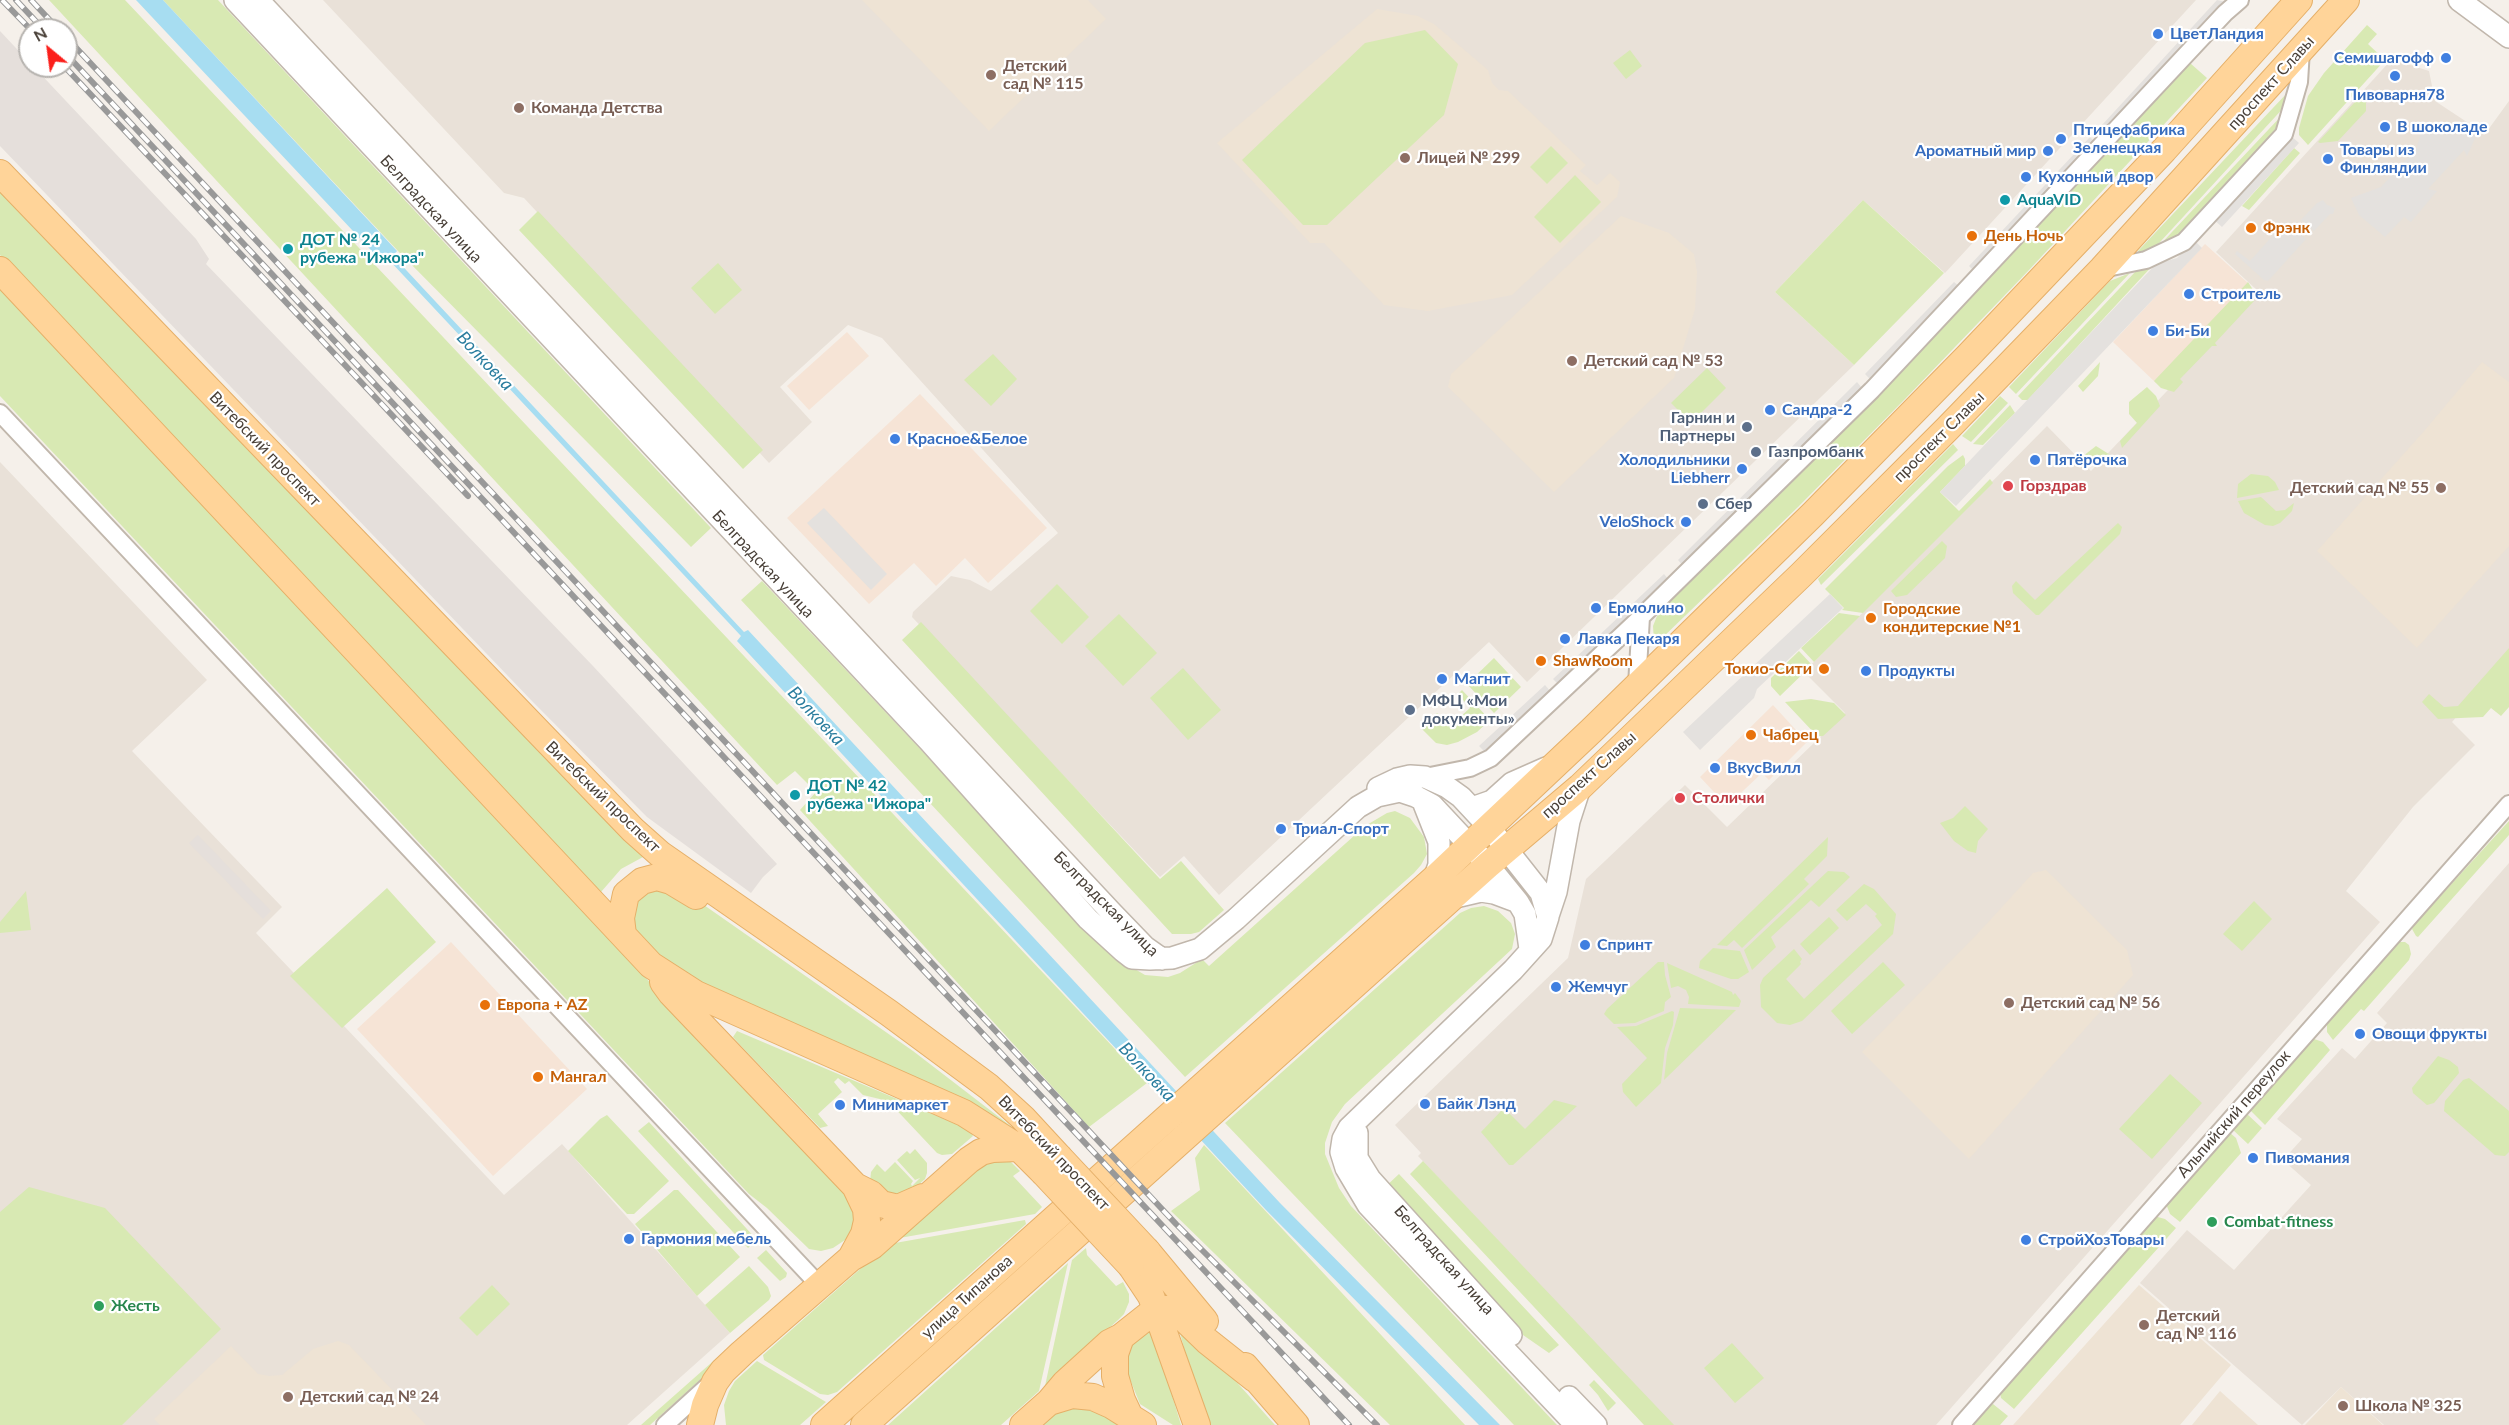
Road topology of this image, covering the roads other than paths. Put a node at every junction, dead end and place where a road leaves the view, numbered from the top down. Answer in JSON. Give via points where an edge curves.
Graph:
{"nodes":[{"id":1,"x":235,"y":0,"type":"edge"},
{"id":2,"x":258,"y":0,"type":"edge"},
{"id":3,"x":2240,"y":0,"type":"edge"},
{"id":4,"x":2299,"y":0,"type":"edge"},
{"id":5,"x":2346,"y":0,"type":"edge"},
{"id":6,"x":2459,"y":0,"type":"edge"},
{"id":7,"x":2481,"y":0,"type":"edge"},
{"id":8,"x":2509,"y":20,"type":"edge"},
{"id":9,"x":2509,"y":37,"type":"edge"},
{"id":10,"x":2301,"y":50,"type":"junction"},
{"id":11,"x":0,"y":173,"type":"edge"},
{"id":12,"x":2102,"y":269,"type":"junction"},
{"id":13,"x":0,"y":270,"type":"edge"},
{"id":14,"x":0,"y":413,"type":"edge"},
{"id":15,"x":1641,"y":616,"type":"junction"},
{"id":16,"x":1636,"y":685,"type":"junction"},
{"id":17,"x":1560,"y":761,"type":"junction"},
{"id":18,"x":1425,"y":777,"type":"junction"},
{"id":19,"x":1447,"y":787,"type":"junction"},
{"id":20,"x":1580,"y":787,"type":"junction"},
{"id":21,"x":1427,"y":803,"type":"junction"},
{"id":22,"x":2509,"y":804,"type":"edge"},
{"id":23,"x":1358,"y":807,"type":"junction"},
{"id":24,"x":1472,"y":808,"type":"junction"},
{"id":25,"x":1489,"y":827,"type":"junction"},
{"id":26,"x":1470,"y":845,"type":"junction"},
{"id":27,"x":1497,"y":857,"type":"junction"},
{"id":28,"x":1434,"y":879,"type":"junction"},
{"id":29,"x":1451,"y":898,"type":"junction"},
{"id":30,"x":1518,"y":902,"type":"junction"},
{"id":31,"x":749,"y":916,"type":"junction"},
{"id":32,"x":1548,"y":916,"type":"junction"},
{"id":33,"x":623,"y":935,"type":"junction"},
{"id":34,"x":1530,"y":949,"type":"junction"},
{"id":35,"x":1162,"y":959,"type":"junction"},
{"id":36,"x":651,"y":965,"type":"junction"},
{"id":37,"x":1360,"y":1115,"type":"junction"},
{"id":38,"x":1019,"y":1149,"type":"junction"},
{"id":39,"x":1051,"y":1164,"type":"junction"},
{"id":40,"x":1110,"y":1170,"type":"joint"},
{"id":41,"x":855,"y":1186,"type":"junction"},
{"id":42,"x":1129,"y":1189,"type":"joint"},
{"id":43,"x":932,"y":1192,"type":"junction"},
{"id":44,"x":851,"y":1258,"type":"junction"},
{"id":45,"x":1139,"y":1258,"type":"junction"},
{"id":46,"x":820,"y":1286,"type":"junction"},
{"id":47,"x":1157,"y":1310,"type":"junction"},
{"id":48,"x":1121,"y":1337,"type":"junction"},
{"id":49,"x":1256,"y":1379,"type":"junction"},
{"id":50,"x":713,"y":1383,"type":"junction"},
{"id":51,"x":1049,"y":1402,"type":"junction"},
{"id":52,"x":1136,"y":1421,"type":"edge"},
{"id":53,"x":665,"y":1425,"type":"edge"},
{"id":54,"x":700,"y":1425,"type":"edge"},
{"id":55,"x":715,"y":1425,"type":"edge"},
{"id":56,"x":824,"y":1425,"type":"edge"},
{"id":57,"x":864,"y":1425,"type":"edge"},
{"id":58,"x":1023,"y":1425,"type":"edge"},
{"id":59,"x":1197,"y":1425,"type":"edge"},
{"id":60,"x":1296,"y":1425,"type":"edge"},
{"id":61,"x":1576,"y":1425,"type":"edge"},
{"id":62,"x":1596,"y":1425,"type":"edge"},
{"id":63,"x":1961,"y":1425,"type":"edge"}],
"edges":[{"from":1,"to":35,"type":"street","name":"Белградская улица","via":[[929,741],[1088,919],[1132,958]]},
{"from":2,"to":35,"type":"street","name":"Белградская улица","via":[[1113,914]]},
{"from":3,"to":15,"type":"street","via":[[1872,390]]},
{"from":4,"to":16,"type":"main road","name":"проспект Славы","via":[[1984,340],[1813,514]]},
{"from":5,"to":10,"type":"main road","name":"проспект Славы"},
{"from":6,"to":9,"type":"street"},
{"from":7,"to":8,"type":"street"},
{"from":10,"to":12,"type":"main road","name":"проспект Славы"},
{"from":10,"to":12,"type":"street","via":[[2299,82],[2284,134],[2184,242],[2146,260]]},
{"from":11,"to":31,"type":"main road","name":"Витебский проспект","via":[[633,830],[660,854]]},
{"from":12,"to":20,"type":"main road","name":"проспект Славы","via":[[1819,558]]},
{"from":13,"to":33,"type":"main road","name":"Витебский проспект"},
{"from":14,"to":46,"type":"street"},
{"from":15,"to":16,"type":"street"},
{"from":15,"to":18,"type":"street","via":[[1491,758],[1470,768]]},
{"from":16,"to":17,"type":"main road","name":"проспект Славы"},
{"from":17,"to":24,"type":"street","via":[[1512,783],[1492,801]]},
{"from":17,"to":25,"type":"main road","name":"проспект Славы"},
{"from":18,"to":19,"type":"street"},
{"from":18,"to":23,"type":"street","via":[[1397,779],[1377,789]]},
{"from":19,"to":21,"type":"street","via":[[1433,793]]},
{"from":19,"to":24,"type":"street"},
{"from":20,"to":27,"type":"main road","name":"проспект Славы"},
{"from":20,"to":32,"type":"street"},
{"from":21,"to":23,"type":"street","via":[[1400,792],[1377,796]]},
{"from":21,"to":26,"type":"street"},
{"from":21,"to":28,"type":"street","via":[[1439,842],[1439,865]]},
{"from":22,"to":63,"type":"street","name":"Альпийский переулок"},
{"from":23,"to":35,"type":"street","via":[[1205,945],[1187,955]]},
{"from":24,"to":25,"type":"street"},
{"from":25,"to":26,"type":"main road","name":"проспект Славы"},
{"from":25,"to":27,"type":"street"},
{"from":26,"to":27,"type":"street"},
{"from":26,"to":28,"type":"main road","name":"проспект Славы"},
{"from":27,"to":29,"type":"main road","name":"проспект Славы"},
{"from":27,"to":30,"type":"street"},
{"from":27,"to":32,"type":"street","via":[[1541,892]]},
{"from":28,"to":40,"type":"main road","name":"проспект Славы"},
{"from":29,"to":30,"type":"street","via":[[1481,891]]},
{"from":29,"to":42,"type":"main road","name":"проспект Славы"},
{"from":30,"to":34,"type":"street","via":[[1528,922]]},
{"from":31,"to":33,"type":"main road","via":[[715,909],[671,881],[657,877],[642,880],[626,894],[621,918]]},
{"from":31,"to":39,"type":"main road","name":"Витебский проспект","via":[[989,1087],[1023,1118]]},
{"from":32,"to":34,"type":"street","via":[[1541,939]]},
{"from":33,"to":36,"type":"main road","name":"Витебский проспект"},
{"from":34,"to":37,"type":"street","via":[[1513,970]]},
{"from":36,"to":38,"type":"main road","name":"Витебский проспект","via":[[696,994],[948,1105]]},
{"from":36,"to":41,"type":"main road","via":[[671,993]]},
{"from":37,"to":61,"type":"street","name":"Белградская улица","via":[[1343,1139],[1341,1152],[1361,1196]]},
{"from":37,"to":62,"type":"street","name":"Белградская улица","via":[[1357,1158],[1370,1179]]},
{"from":38,"to":39,"type":"main road","name":"Витебский проспект"},
{"from":38,"to":43,"type":"main road","via":[[981,1152]]},
{"from":39,"to":45,"type":"main road","name":"Витебский проспект","bridge":true},
{"from":40,"to":56,"type":"main road","name":"улица Типанова"},
{"from":41,"to":43,"type":"main road","via":[[881,1204],[897,1208]]},
{"from":41,"to":44,"type":"main road","via":[[867,1221]]},
{"from":42,"to":57,"type":"main road","name":"улица Типанова"},
{"from":43,"to":44,"type":"main road","via":[[872,1246]]},
{"from":44,"to":46,"type":"main road"},
{"from":45,"to":47,"type":"main road","name":"Витебский проспект"},
{"from":45,"to":49,"type":"main road","name":"Витебский проспект"},
{"from":46,"to":50,"type":"main road"},
{"from":47,"to":48,"type":"main road"},
{"from":47,"to":49,"type":"main road","via":[[1177,1312]]},
{"from":47,"to":59,"type":"main road","name":"Витебский проспект"},
{"from":48,"to":51,"type":"main road","via":[[1090,1360]]},
{"from":48,"to":52,"type":"main road","via":[[1114,1376],[1122,1400]]},
{"from":49,"to":60,"type":"main road","name":"Витебский проспект"},
{"from":50,"to":53,"type":"street"},
{"from":50,"to":54,"type":"main road"},
{"from":50,"to":55,"type":"main road"},
{"from":51,"to":52,"type":"main road","via":[[1072,1395],[1094,1397]]},
{"from":51,"to":58,"type":"main road"}]}
